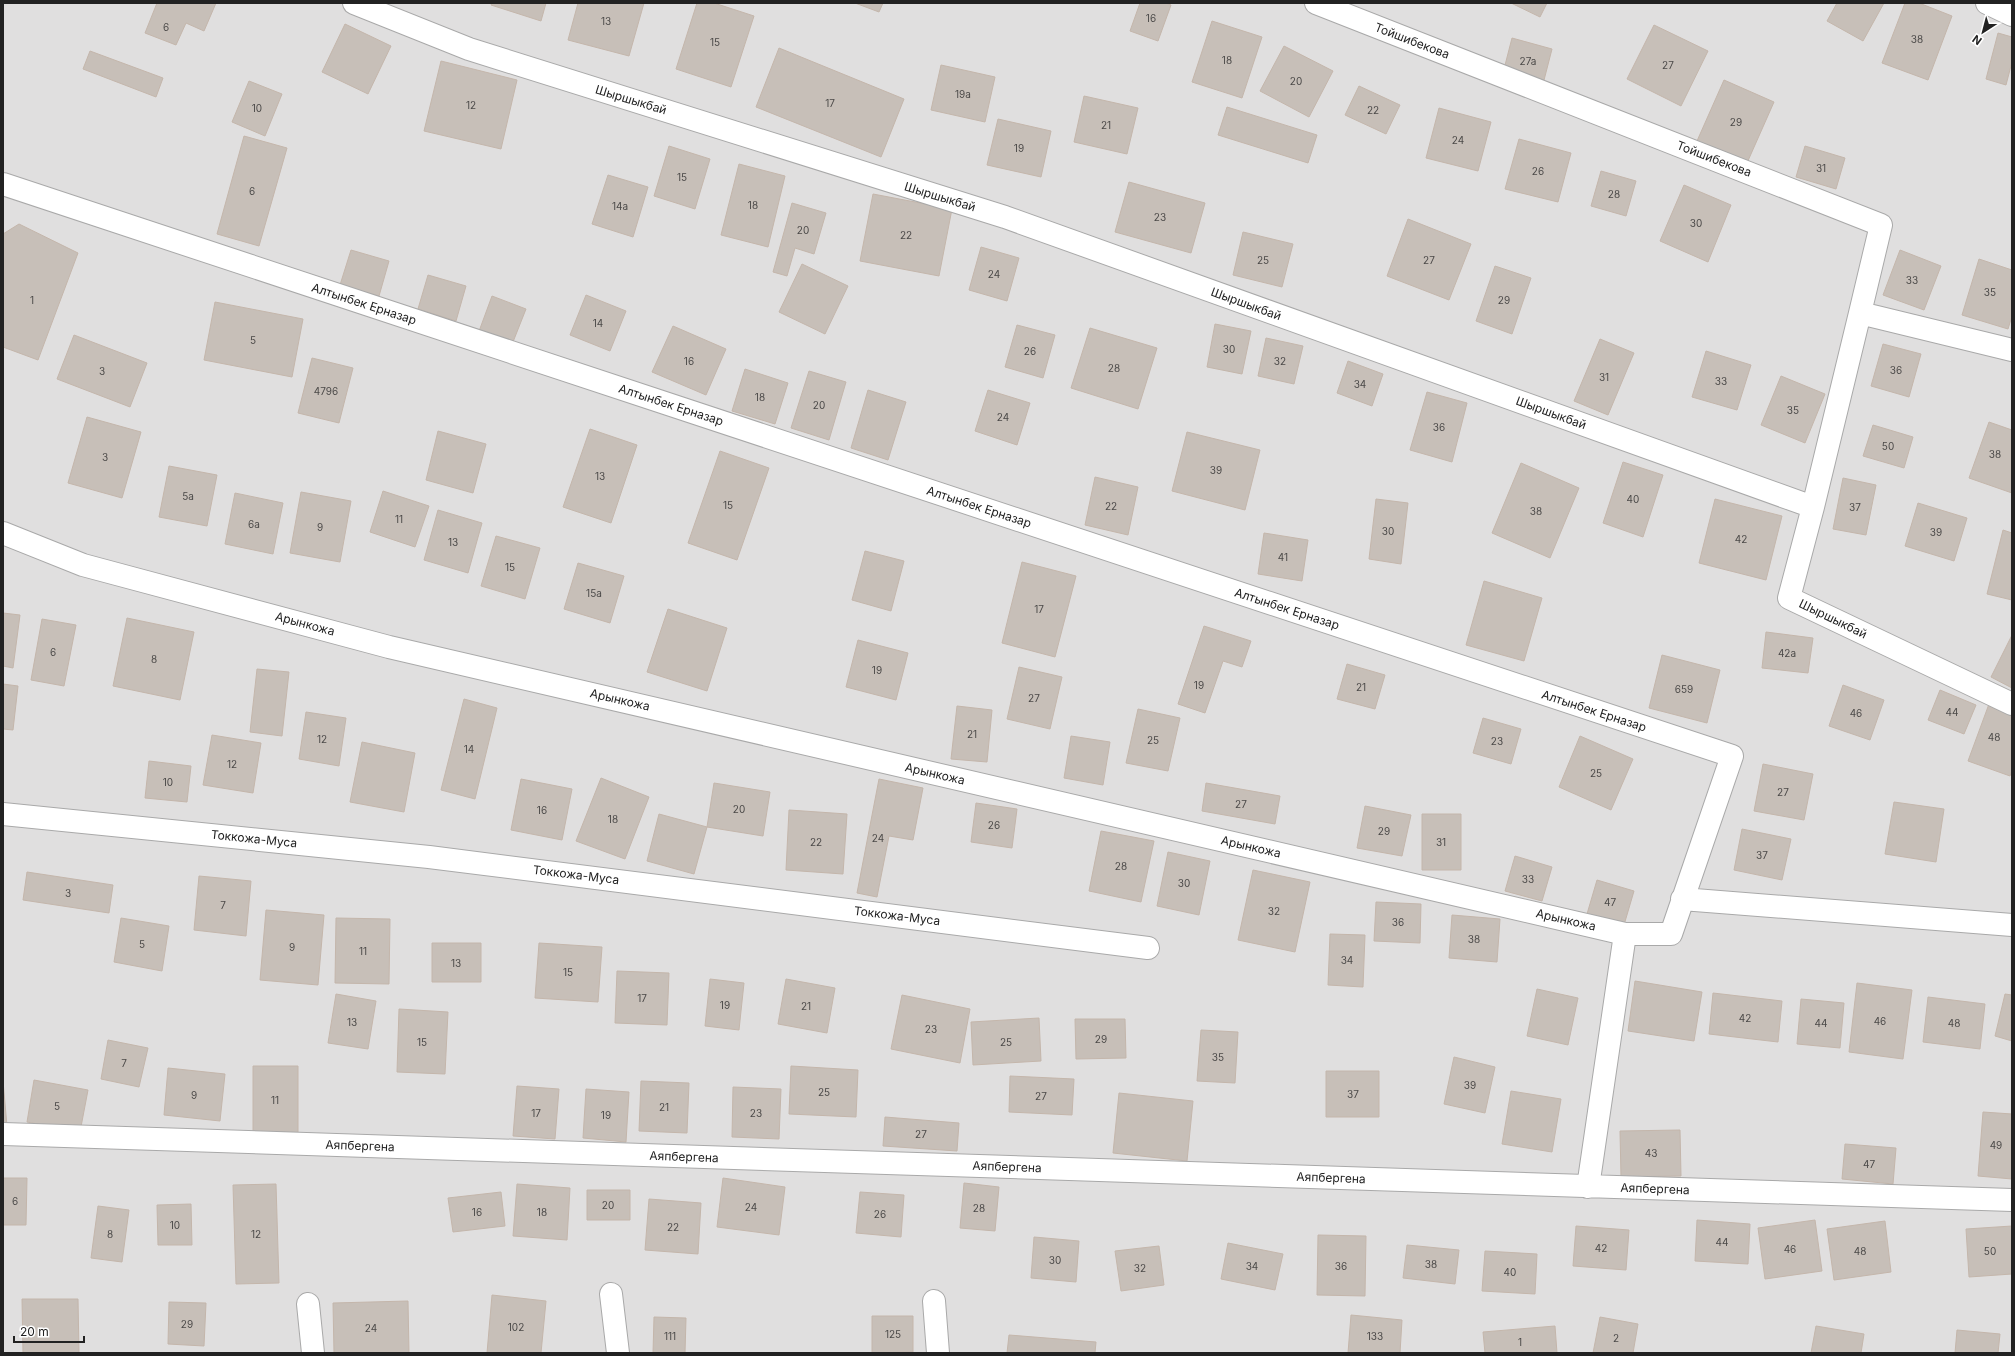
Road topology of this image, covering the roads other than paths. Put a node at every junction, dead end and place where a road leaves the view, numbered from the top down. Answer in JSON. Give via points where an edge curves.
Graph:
{"nodes":[{"id":1,"x":354,"y":3,"type":"edge"},
{"id":2,"x":1316,"y":3,"type":"edge"},
{"id":3,"x":1987,"y":3,"type":"edge"},
{"id":4,"x":2012,"y":15,"type":"edge"},
{"id":5,"x":3,"y":184,"type":"edge"},
{"id":6,"x":1860,"y":313,"type":"junction"},
{"id":7,"x":2012,"y":350,"type":"edge"},
{"id":8,"x":1813,"y":507,"type":"junction"},
{"id":9,"x":3,"y":533,"type":"edge"},
{"id":10,"x":2012,"y":704,"type":"edge"},
{"id":11,"x":3,"y":814,"type":"edge"},
{"id":12,"x":1682,"y":899,"type":"junction"},
{"id":13,"x":2012,"y":925,"type":"edge"},
{"id":14,"x":1625,"y":934,"type":"junction"},
{"id":15,"x":1148,"y":948,"type":"dead end"},
{"id":16,"x":3,"y":1134,"type":"edge"},
{"id":17,"x":1588,"y":1187,"type":"junction"},
{"id":18,"x":2012,"y":1200,"type":"edge"},
{"id":19,"x":611,"y":1294,"type":"dead end"},
{"id":20,"x":934,"y":1301,"type":"dead end"},
{"id":21,"x":308,"y":1304,"type":"dead end"},
{"id":22,"x":313,"y":1353,"type":"edge"},
{"id":23,"x":618,"y":1353,"type":"edge"},
{"id":24,"x":938,"y":1353,"type":"edge"}],
"edges":[{"from":1,"to":8,"type":"street","name":"Шыршыкбай","via":[[469,49],[1005,217]]},
{"from":2,"to":6,"type":"street","name":"Тойшибекова","via":[[1881,225]]},
{"from":3,"to":4,"type":"street"},
{"from":5,"to":12,"type":"street","name":"Алтынбек Ерназар","via":[[1732,756]]},
{"from":6,"to":7,"type":"street"},
{"from":6,"to":8,"type":"street"},
{"from":8,"to":10,"type":"street","name":"Шыршыкбай","via":[[1790,598]]},
{"from":9,"to":14,"type":"street","name":"Арынкожа","via":[[83,565],[389,647]]},
{"from":11,"to":15,"type":"street","name":"Токкожа-Муса","via":[[429,857]]},
{"from":12,"to":13,"type":"street"},
{"from":12,"to":14,"type":"street","name":"Алтынбек Ерназар","via":[[1670,934]]},
{"from":14,"to":17,"type":"street"},
{"from":16,"to":17,"type":"street","name":"Аяпбергена"},
{"from":17,"to":18,"type":"street","name":"Аяпбергена"},
{"from":19,"to":23,"type":"street"},
{"from":20,"to":24,"type":"street"},
{"from":21,"to":22,"type":"street"}]}
